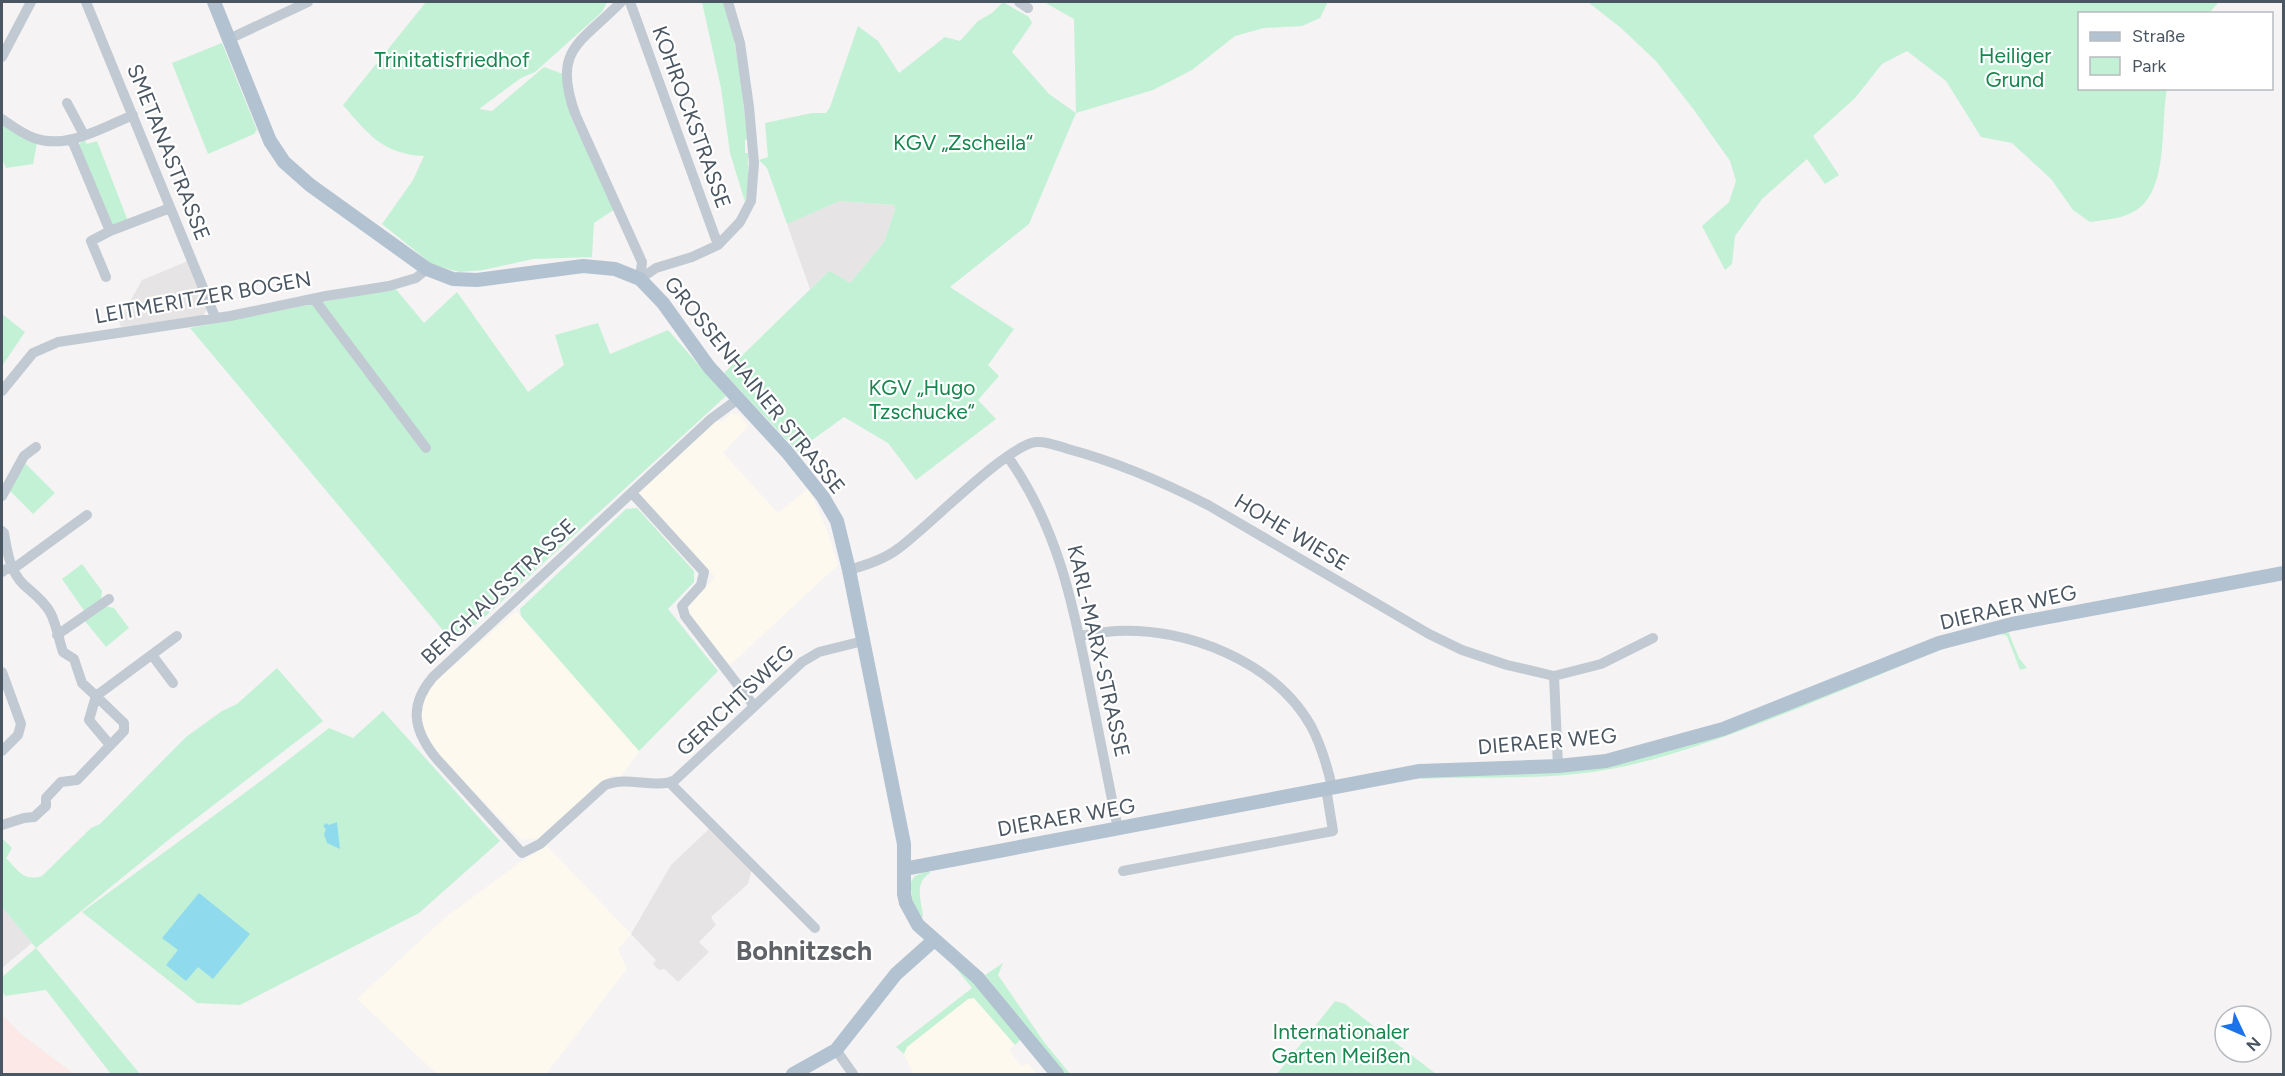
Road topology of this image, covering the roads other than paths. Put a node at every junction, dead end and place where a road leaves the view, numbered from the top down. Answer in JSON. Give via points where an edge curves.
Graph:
{"nodes":[{"id":1,"x":31,"y":2,"type":"edge"},
{"id":2,"x":86,"y":2,"type":"edge"},
{"id":3,"x":214,"y":2,"type":"edge"},
{"id":4,"x":308,"y":2,"type":"edge"},
{"id":5,"x":621,"y":2,"type":"edge"},
{"id":6,"x":630,"y":2,"type":"edge"},
{"id":7,"x":728,"y":2,"type":"edge"},
{"id":8,"x":229,"y":39,"type":"junction"},
{"id":9,"x":2,"y":57,"type":"edge"},
{"id":10,"x":67,"y":103,"type":"dead end"},
{"id":11,"x":134,"y":115,"type":"junction"},
{"id":12,"x":2,"y":120,"type":"edge"},
{"id":13,"x":84,"y":135,"type":"junction"},
{"id":14,"x":72,"y":140,"type":"junction"},
{"id":15,"x":170,"y":208,"type":"junction"},
{"id":16,"x":110,"y":231,"type":"junction"},
{"id":17,"x":718,"y":245,"type":"junction"},
{"id":18,"x":427,"y":269,"type":"junction"},
{"id":19,"x":106,"y":277,"type":"dead end"},
{"id":20,"x":640,"y":279,"type":"junction"},
{"id":21,"x":314,"y":299,"type":"junction"},
{"id":22,"x":215,"y":317,"type":"junction"},
{"id":23,"x":2,"y":391,"type":"edge"},
{"id":24,"x":738,"y":399,"type":"junction"},
{"id":25,"x":36,"y":447,"type":"dead end"},
{"id":26,"x":426,"y":448,"type":"dead end"},
{"id":27,"x":1008,"y":457,"type":"junction"},
{"id":28,"x":632,"y":493,"type":"junction"},
{"id":29,"x":2,"y":496,"type":"edge"},
{"id":30,"x":87,"y":515,"type":"dead end"},
{"id":31,"x":2,"y":531,"type":"edge"},
{"id":32,"x":13,"y":569,"type":"junction"},
{"id":33,"x":849,"y":570,"type":"junction"},
{"id":34,"x":2,"y":572,"type":"edge"},
{"id":35,"x":2283,"y":573,"type":"edge"},
{"id":36,"x":109,"y":599,"type":"dead end"},
{"id":37,"x":57,"y":635,"type":"junction"},
{"id":38,"x":177,"y":636,"type":"dead end"},
{"id":39,"x":1080,"y":636,"type":"junction"},
{"id":40,"x":1653,"y":638,"type":"dead end"},
{"id":41,"x":863,"y":641,"type":"junction"},
{"id":42,"x":152,"y":655,"type":"junction"},
{"id":43,"x":2,"y":672,"type":"edge"},
{"id":44,"x":1554,"y":676,"type":"junction"},
{"id":45,"x":173,"y":683,"type":"dead end"},
{"id":46,"x":96,"y":696,"type":"junction"},
{"id":47,"x":754,"y":706,"type":"junction"},
{"id":48,"x":111,"y":745,"type":"junction"},
{"id":49,"x":2,"y":751,"type":"edge"},
{"id":50,"x":1558,"y":766,"type":"junction"},
{"id":51,"x":670,"y":783,"type":"junction"},
{"id":52,"x":1329,"y":787,"type":"junction"},
{"id":53,"x":2,"y":825,"type":"edge"},
{"id":54,"x":1118,"y":829,"type":"junction"},
{"id":55,"x":904,"y":869,"type":"junction"},
{"id":56,"x":1123,"y":871,"type":"dead end"},
{"id":57,"x":815,"y":928,"type":"dead end"},
{"id":58,"x":933,"y":940,"type":"junction"},
{"id":59,"x":836,"y":1050,"type":"junction"},
{"id":60,"x":793,"y":1074,"type":"edge"},
{"id":61,"x":853,"y":1074,"type":"edge"},
{"id":62,"x":1057,"y":1074,"type":"edge"}],
"edges":[{"from":1,"to":9,"type":"street"},
{"from":2,"to":11,"type":"street","name":"SMETANASTRASSE"},
{"from":3,"to":8,"type":"main road","name":"GROSSENHAINER STRASSE"},
{"from":4,"to":8,"type":"street"},
{"from":5,"to":20,"type":"street","via":[[575,46],[568,59],[566,83],[576,116],[642,262]]},
{"from":6,"to":17,"type":"street","name":"KOHROCKSTRASSE"},
{"from":7,"to":17,"type":"street","via":[[740,43],[754,163],[751,201],[740,222]]},
{"from":8,"to":18,"type":"main road","name":"GROSSENHAINER STRASSE","via":[[270,141],[284,162]]},
{"from":10,"to":13,"type":"street"},
{"from":11,"to":13,"type":"street"},
{"from":11,"to":15,"type":"street","name":"SMETANASTRASSE"},
{"from":12,"to":14,"type":"street","via":[[33,138]]},
{"from":13,"to":14,"type":"street"},
{"from":14,"to":16,"type":"street"},
{"from":15,"to":16,"type":"street"},
{"from":15,"to":22,"type":"street","name":"SMETANASTRASSE"},
{"from":16,"to":19,"type":"street","via":[[91,241]]},
{"from":17,"to":20,"type":"street","via":[[656,268]]},
{"from":18,"to":20,"type":"main road","name":"GROSSENHAINER STRASSE","via":[[453,279],[472,280],[584,266],[615,269]]},
{"from":18,"to":21,"type":"street","name":"LEITMERITZER BOGEN","via":[[404,283]]},
{"from":20,"to":24,"type":"main road","name":"GROSSENHAINER STRASSE"},
{"from":21,"to":22,"type":"street","name":"LEITMERITZER BOGEN"},
{"from":21,"to":26,"type":"street"},
{"from":22,"to":23,"type":"street","name":"LEITMERITZER BOGEN","via":[[58,342],[33,353]]},
{"from":24,"to":28,"type":"street","name":"BERGHAUSSTRASSE"},
{"from":24,"to":33,"type":"main road","name":"GROSSENHAINER STRASSE","via":[[823,497],[837,521]]},
{"from":25,"to":29,"type":"street","via":[[24,456]]},
{"from":27,"to":33,"type":"street","name":"HOHE WIESE","via":[[898,550]]},
{"from":27,"to":39,"type":"street","name":"KARL-MARX-STRASSE","via":[[1031,490],[1050,531]]},
{"from":27,"to":44,"type":"street","name":"HOHE WIESE","via":[[1035,442],[1046,443],[1131,469],[1208,505],[1429,634],[1474,654]]},
{"from":28,"to":47,"type":"street","via":[[704,572],[700,585],[682,606],[685,616]]},
{"from":28,"to":51,"type":"street","name":"BERGHAUSSTRASSE","via":[[433,677],[416,708],[417,723],[435,757],[522,853],[547,839],[605,785],[619,781]]},
{"from":30,"to":32,"type":"street"},
{"from":31,"to":32,"type":"street"},
{"from":32,"to":34,"type":"street"},
{"from":32,"to":37,"type":"street","via":[[50,612]]},
{"from":33,"to":41,"type":"main road","name":"GROSSENHAINER STRASSE"},
{"from":35,"to":50,"type":"main road","name":"DIERAER WEG","via":[[2023,622],[1939,643],[1723,729],[1606,761]]},
{"from":36,"to":37,"type":"street"},
{"from":37,"to":46,"type":"street","via":[[63,652],[74,659],[82,682]]},
{"from":38,"to":42,"type":"street"},
{"from":39,"to":52,"type":"street","via":[[1118,631],[1157,634],[1193,641],[1242,660],[1272,682],[1311,726],[1324,755]]},
{"from":39,"to":54,"type":"street","name":"KARL-MARX-STRASSE"},
{"from":40,"to":44,"type":"street","name":"HOHE WIESE","via":[[1600,664]]},
{"from":41,"to":47,"type":"street","name":"GERICHTSWEG","via":[[810,656]]},
{"from":41,"to":55,"type":"main road","name":"GROSSENHAINER STRASSE","via":[[904,844]]},
{"from":42,"to":45,"type":"street"},
{"from":42,"to":46,"type":"street"},
{"from":43,"to":49,"type":"street","via":[[21,724],[18,735]]},
{"from":44,"to":50,"type":"street"},
{"from":46,"to":48,"type":"street","via":[[89,720]]},
{"from":46,"to":48,"type":"street","via":[[124,723],[124,731]]},
{"from":47,"to":51,"type":"street","name":"GERICHTSWEG"},
{"from":48,"to":53,"type":"street","via":[[77,780],[62,782],[34,817]]},
{"from":50,"to":52,"type":"main road","name":"DIERAER WEG","via":[[1419,771]]},
{"from":51,"to":57,"type":"street"},
{"from":52,"to":54,"type":"main road","name":"DIERAER WEG"},
{"from":52,"to":56,"type":"street","via":[[1333,831]]},
{"from":54,"to":55,"type":"main road","name":"DIERAER WEG"},
{"from":55,"to":58,"type":"main road","name":"GROSSENHAINER STRASSE","via":[[906,903],[918,925]]},
{"from":58,"to":59,"type":"main road","via":[[896,974]]},
{"from":58,"to":62,"type":"main road","via":[[978,978]]},
{"from":59,"to":60,"type":"main road"},
{"from":59,"to":61,"type":"street"}]}
